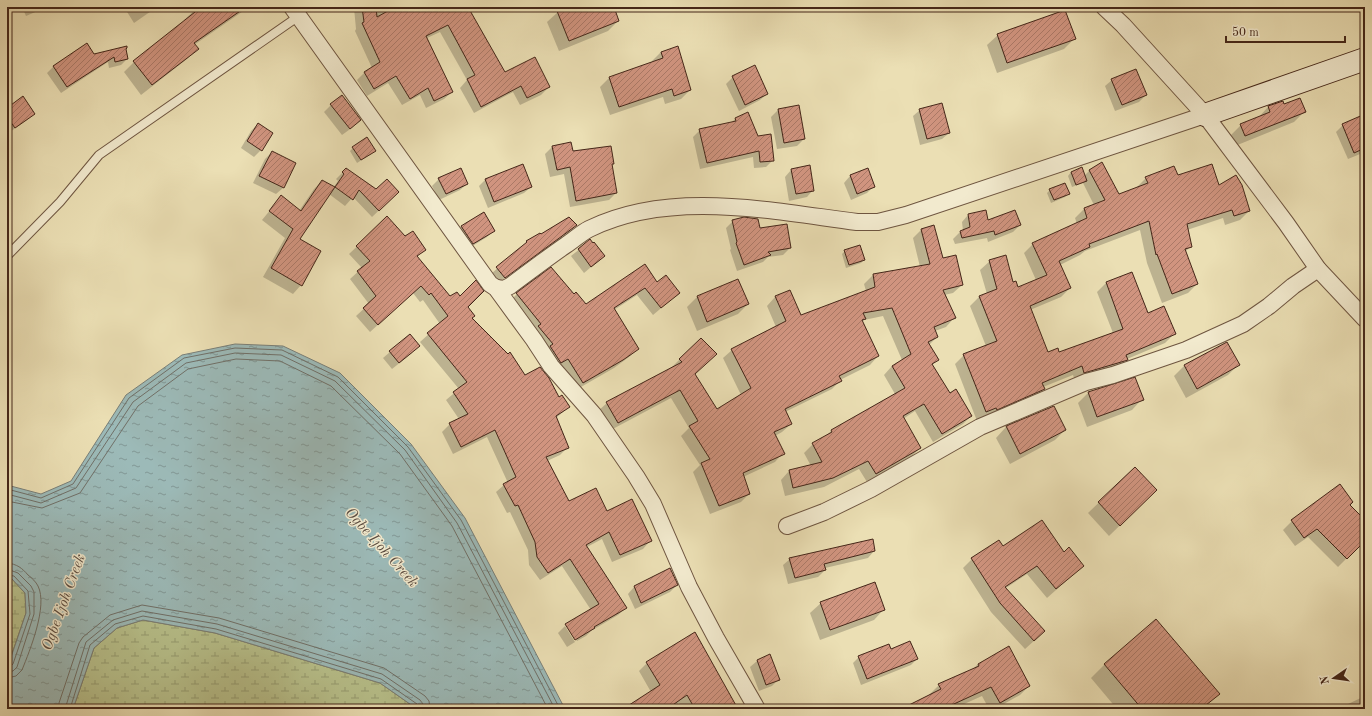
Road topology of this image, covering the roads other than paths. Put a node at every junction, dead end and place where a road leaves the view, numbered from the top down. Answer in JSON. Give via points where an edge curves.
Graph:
{"nodes":[{"id":1,"x":1104,"y":7,"type":"edge"},
{"id":2,"x":295,"y":12,"type":"edge"},
{"id":3,"x":1365,"y":59,"type":"edge"},
{"id":4,"x":1205,"y":115,"type":"junction"},
{"id":5,"x":7,"y":256,"type":"edge"},
{"id":6,"x":1318,"y":269,"type":"junction"},
{"id":7,"x":496,"y":288,"type":"junction"},
{"id":8,"x":1365,"y":319,"type":"edge"},
{"id":9,"x":787,"y":526,"type":"dead end"},
{"id":10,"x":757,"y":709,"type":"edge"}],
"edges":[{"from":1,"to":4,"type":"street"},
{"from":2,"to":5,"type":"lane","via":[[99,155],[60,202]]},
{"from":2,"to":7,"type":"street","via":[[490,284]]},
{"from":3,"to":4,"type":"street"},
{"from":4,"to":6,"type":"street"},
{"from":4,"to":7,"type":"street","via":[[946,202],[878,222],[695,205],[667,207],[625,216],[588,230],[510,286],[504,289]]},
{"from":6,"to":8,"type":"street"},
{"from":6,"to":9,"type":"street","via":[[1243,324],[1186,350],[1086,382],[980,427],[871,489],[824,512]]},
{"from":7,"to":10,"type":"street","via":[[551,366],[594,415],[636,476],[652,504],[689,587]]}]}
